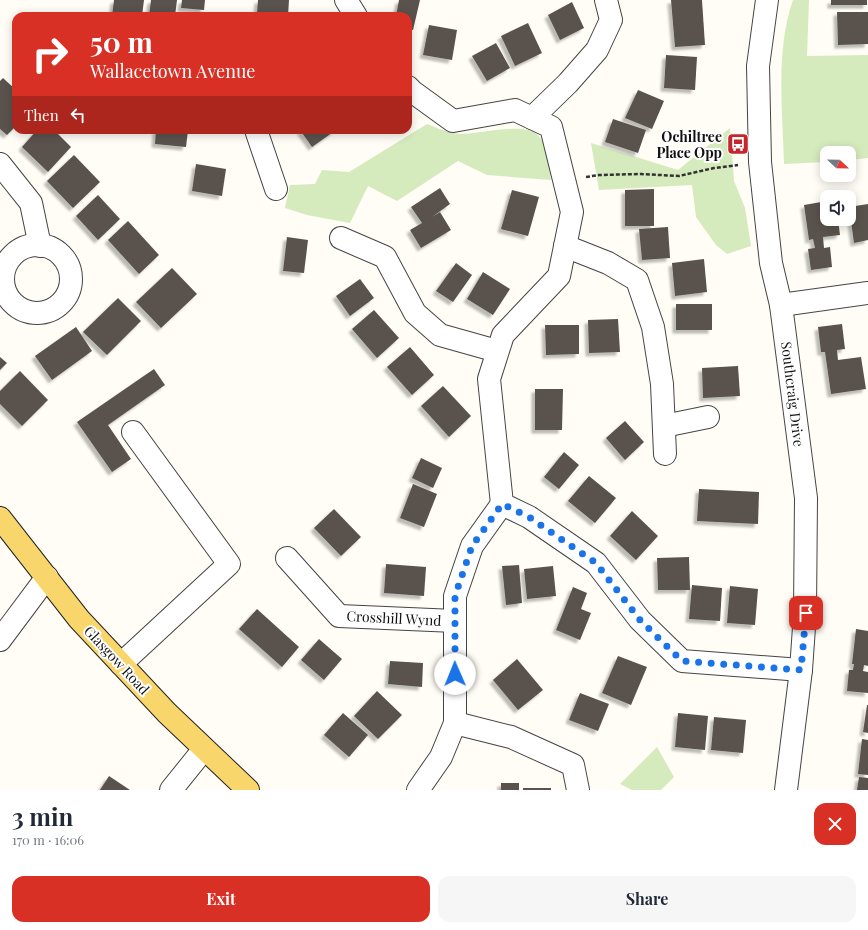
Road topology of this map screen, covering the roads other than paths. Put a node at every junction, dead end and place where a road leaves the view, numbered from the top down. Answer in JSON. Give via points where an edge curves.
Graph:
{"nodes":[{"id":1,"x":346,"y":0,"type":"edge"},
{"id":2,"x":606,"y":0,"type":"edge"},
{"id":3,"x":766,"y":0,"type":"edge"},
{"id":4,"x":354,"y":12,"type":"edge"},
{"id":5,"x":412,"y":91,"type":"edge"},
{"id":6,"x":532,"y":118,"type":"junction"},
{"id":7,"x":257,"y":134,"type":"edge"},
{"id":8,"x":0,"y":164,"type":"edge"},
{"id":9,"x":276,"y":189,"type":"dead end"},
{"id":10,"x":340,"y":238,"type":"dead end"},
{"id":11,"x":40,"y":246,"type":"dead end"},
{"id":12,"x":565,"y":246,"type":"junction"},
{"id":13,"x":868,"y":293,"type":"edge"},
{"id":14,"x":781,"y":305,"type":"junction"},
{"id":15,"x":498,"y":351,"type":"junction"},
{"id":16,"x":708,"y":417,"type":"dead end"},
{"id":17,"x":664,"y":426,"type":"junction"},
{"id":18,"x":133,"y":432,"type":"dead end"},
{"id":19,"x":665,"y":454,"type":"dead end"},
{"id":20,"x":502,"y":504,"type":"junction"},
{"id":21,"x":0,"y":518,"type":"edge"},
{"id":22,"x":287,"y":558,"type":"dead end"},
{"id":23,"x":47,"y":577,"type":"junction"},
{"id":24,"x":455,"y":621,"type":"junction"},
{"id":25,"x":0,"y":640,"type":"edge"},
{"id":26,"x":121,"y":664,"type":"junction"},
{"id":27,"x":801,"y":670,"type":"junction"},
{"id":28,"x":455,"y":723,"type":"junction"},
{"id":29,"x":204,"y":749,"type":"junction"},
{"id":30,"x":171,"y":790,"type":"edge"},
{"id":31,"x":248,"y":790,"type":"edge"},
{"id":32,"x":418,"y":790,"type":"edge"},
{"id":33,"x":578,"y":790,"type":"edge"},
{"id":34,"x":786,"y":790,"type":"edge"}],
"edges":[{"from":1,"to":4,"type":"street"},
{"from":2,"to":6,"type":"street","via":[[611,20],[597,50]]},
{"from":3,"to":14,"type":"street","name":"Southcraig Drive","via":[[758,66],[760,162],[771,263]]},
{"from":5,"to":6,"type":"street","via":[[453,121],[515,110]]},
{"from":6,"to":12,"type":"street","via":[[551,127],[572,212]]},
{"from":7,"to":9,"type":"street"},
{"from":8,"to":11,"type":"street","via":[[31,203]]},
{"from":10,"to":15,"type":"street","via":[[384,257],[415,313],[440,335]]},
{"from":12,"to":15,"type":"street","via":[[559,276],[503,335]]},
{"from":12,"to":17,"type":"street","via":[[608,263],[637,280],[653,327],[662,384]]},
{"from":13,"to":14,"type":"street"},
{"from":14,"to":27,"type":"street","name":"Southcraig Drive","via":[[806,498],[806,613]]},
{"from":15,"to":20,"type":"street","via":[[489,379]]},
{"from":16,"to":17,"type":"street"},
{"from":17,"to":19,"type":"street"},
{"from":18,"to":26,"type":"street","via":[[229,564]]},
{"from":20,"to":24,"type":"street","via":[[472,546],[455,596]]},
{"from":20,"to":27,"type":"street","via":[[529,517],[596,563],[640,620],[682,661]]},
{"from":21,"to":23,"type":"main road","name":"Glasgow Road"},
{"from":22,"to":24,"type":"street","name":"Crosshill Wynd","via":[[339,616]]},
{"from":23,"to":25,"type":"street"},
{"from":23,"to":26,"type":"main road","name":"Glasgow Road","via":[[79,619]]},
{"from":24,"to":28,"type":"street"},
{"from":26,"to":29,"type":"main road","name":"Glasgow Road"},
{"from":27,"to":34,"type":"street","name":"Southcraig Drive"},
{"from":28,"to":32,"type":"street","via":[[441,757]]},
{"from":28,"to":33,"type":"street","via":[[511,738],[573,765]]},
{"from":29,"to":30,"type":"street"},
{"from":29,"to":31,"type":"main road","name":"Glasgow Road"}]}
